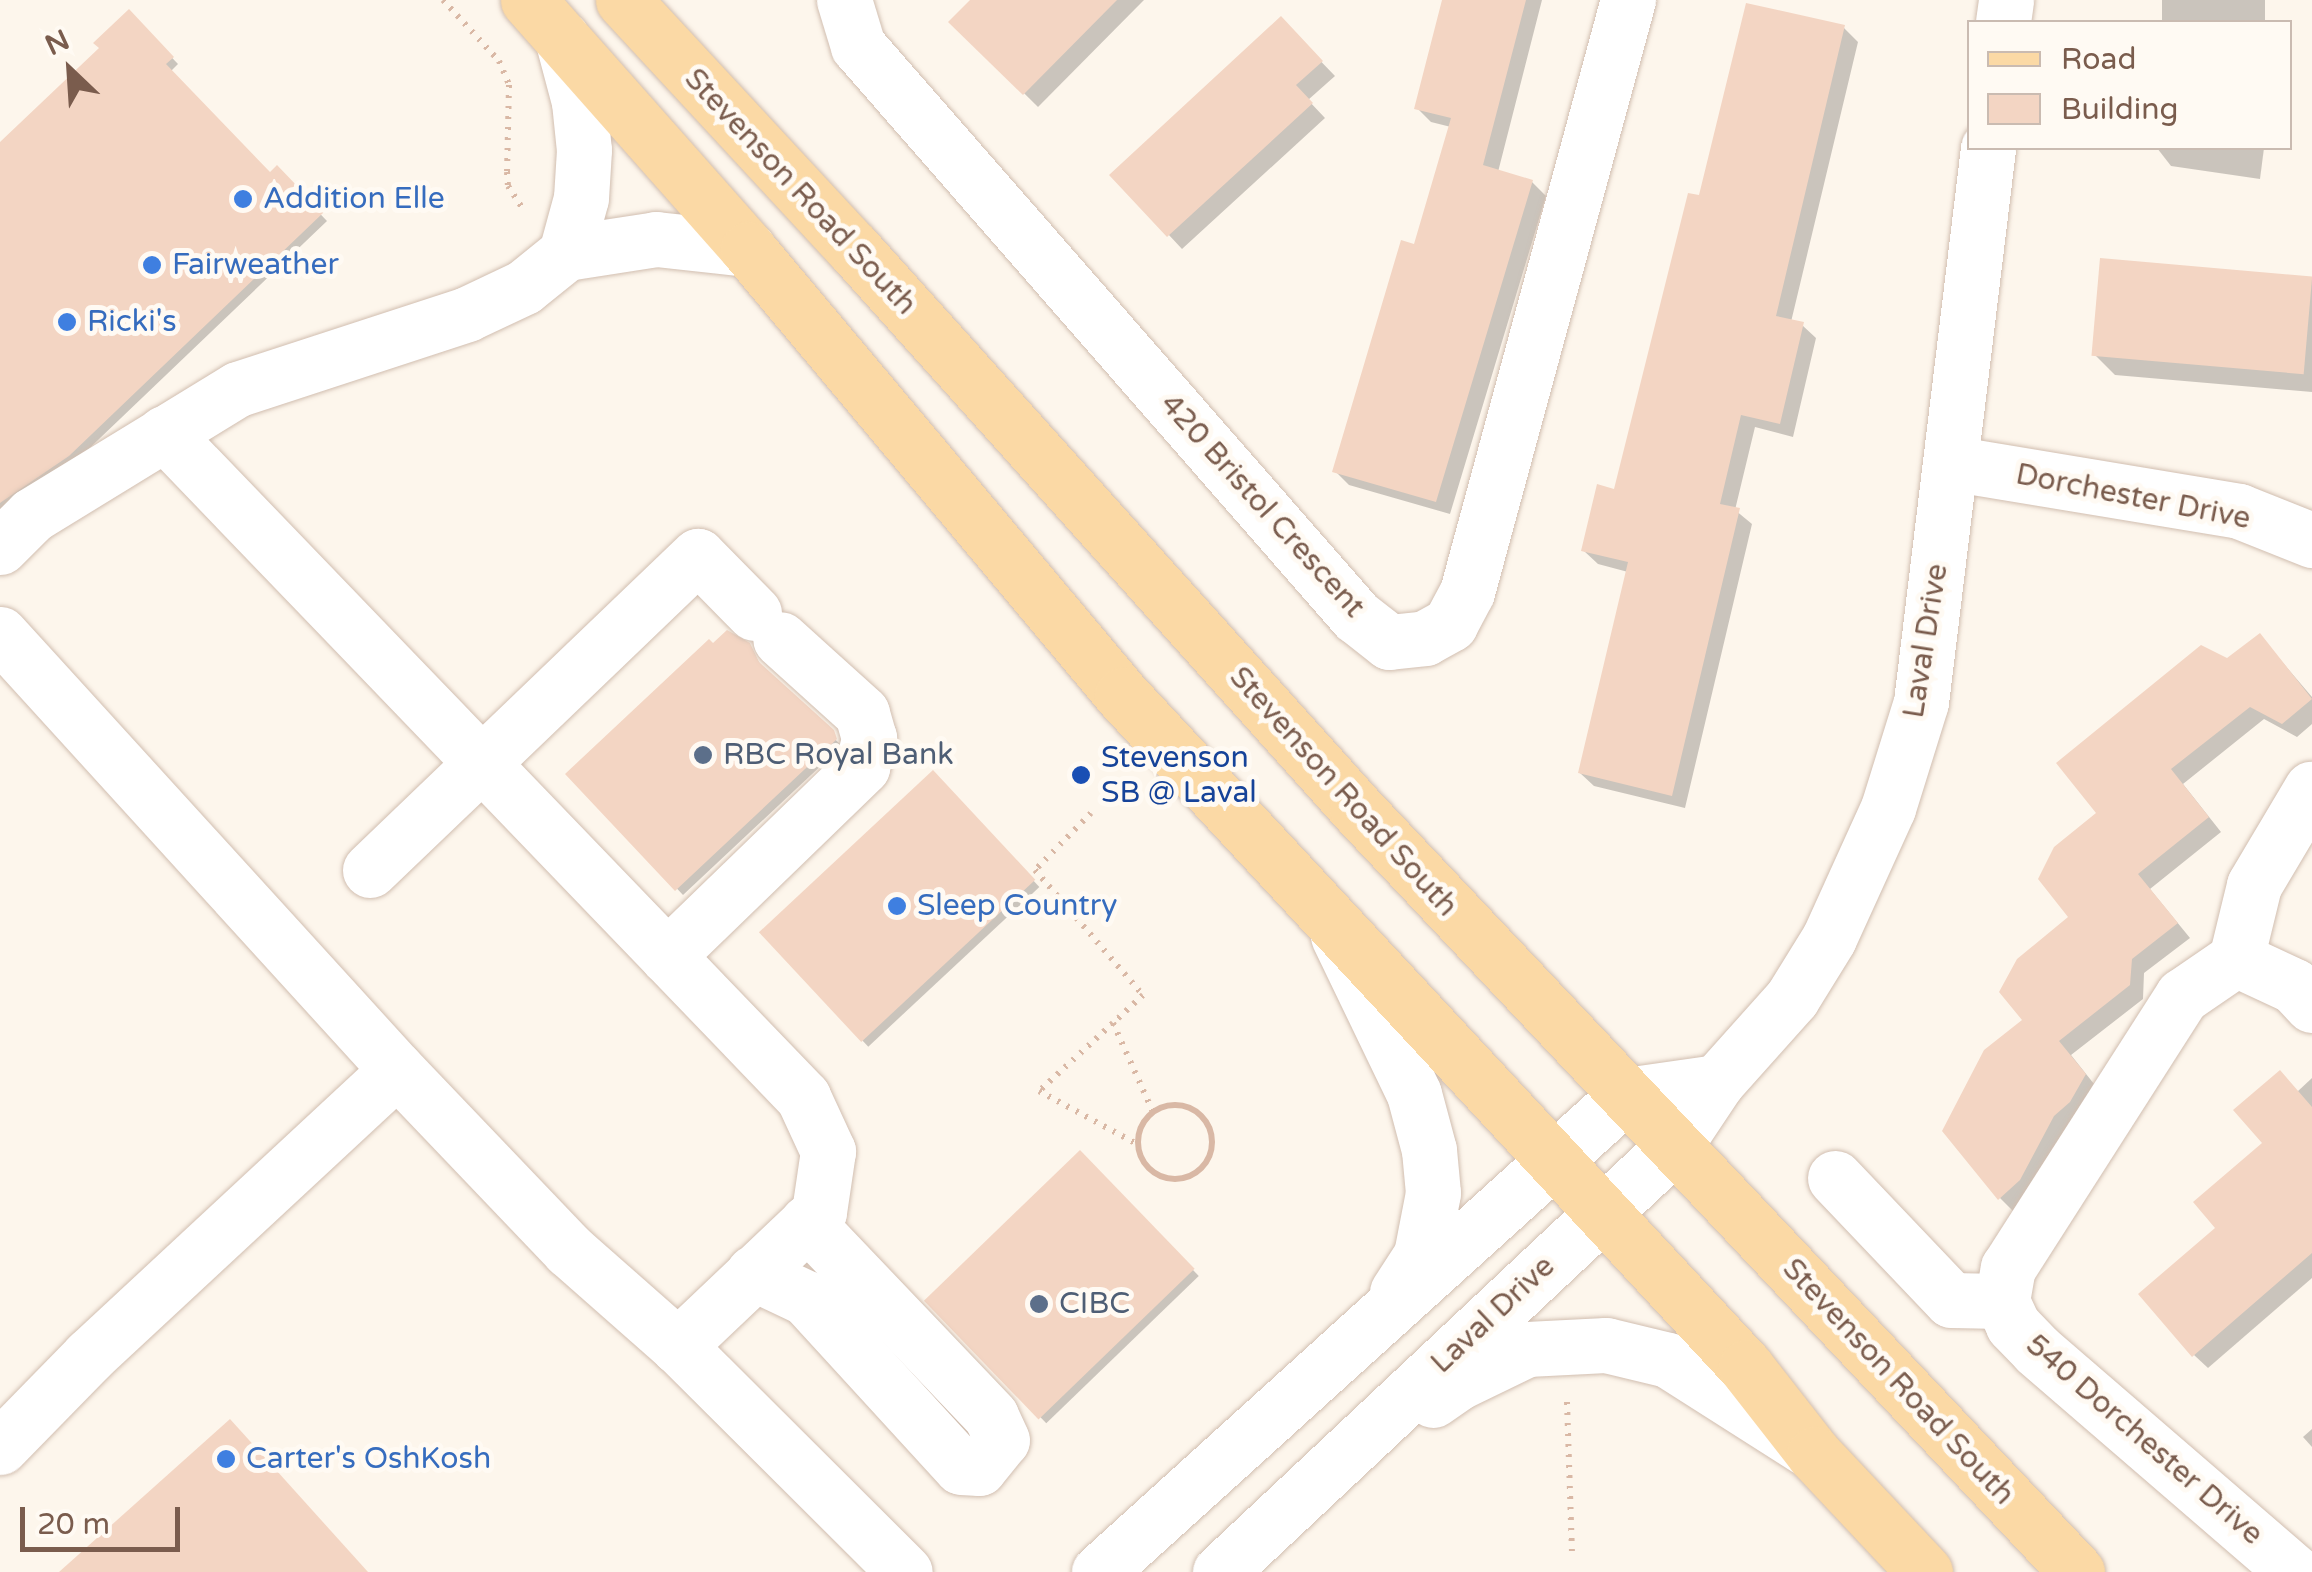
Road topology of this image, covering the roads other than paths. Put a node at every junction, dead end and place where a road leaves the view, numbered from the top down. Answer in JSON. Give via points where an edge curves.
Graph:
{"nodes":[{"id":1,"x":623,"y":0,"type":"edge"},
{"id":2,"x":844,"y":0,"type":"edge"},
{"id":3,"x":1628,"y":0,"type":"edge"},
{"id":4,"x":545,"y":19,"type":"edge"},
{"id":5,"x":1988,"y":150,"type":"edge"},
{"id":6,"x":748,"y":249,"type":"junction"},
{"id":7,"x":566,"y":253,"type":"junction"},
{"id":8,"x":164,"y":433,"type":"junction"},
{"id":9,"x":1950,"y":464,"type":"junction"},
{"id":10,"x":2312,"y":540,"type":"edge"},
{"id":11,"x":0,"y":547,"type":"edge"},
{"id":12,"x":0,"y":634,"type":"edge"},
{"id":13,"x":482,"y":763,"type":"junction"},
{"id":14,"x":2311,"y":789,"type":"edge"},
{"id":15,"x":370,"y":870,"type":"dead end"},
{"id":16,"x":1332,"y":924,"type":"junction"},
{"id":17,"x":667,"y":956,"type":"junction"},
{"id":18,"x":2236,"y":959,"type":"junction"},
{"id":19,"x":2312,"y":1005,"type":"edge"},
{"id":20,"x":398,"y":1070,"type":"junction"},
{"id":21,"x":1716,"y":1082,"type":"junction"},
{"id":22,"x":1626,"y":1095,"type":"junction"},
{"id":23,"x":1676,"y":1146,"type":"junction"},
{"id":24,"x":1552,"y":1162,"type":"junction"},
{"id":25,"x":1835,"y":1178,"type":"dead end"},
{"id":26,"x":1602,"y":1212,"type":"junction"},
{"id":27,"x":807,"y":1222,"type":"junction"},
{"id":28,"x":753,"y":1272,"type":"junction"},
{"id":29,"x":2002,"y":1302,"type":"junction"},
{"id":30,"x":1379,"y":1318,"type":"junction"},
{"id":31,"x":678,"y":1346,"type":"junction"},
{"id":32,"x":0,"y":1447,"type":"edge"},
{"id":33,"x":1814,"y":1454,"type":"junction"},
{"id":34,"x":1301,"y":1496,"type":"junction"},
{"id":35,"x":905,"y":1572,"type":"edge"},
{"id":36,"x":1099,"y":1572,"type":"edge"},
{"id":37,"x":1220,"y":1572,"type":"edge"},
{"id":38,"x":1925,"y":1572,"type":"edge"},
{"id":39,"x":2077,"y":1572,"type":"edge"},
{"id":40,"x":2294,"y":1572,"type":"edge"}],
"edges":[{"from":1,"to":22,"type":"main road","name":"Stevenson Road South","via":[[1356,809]]},
{"from":2,"to":3,"type":"street","name":"420 Bristol Crescent","via":[[858,46],[1356,616],[1389,642],[1425,638],[1450,624],[1467,592]]},
{"from":4,"to":6,"type":"main road"},
{"from":4,"to":7,"type":"street","via":[[579,102],[584,150],[581,198]]},
{"from":5,"to":9,"type":"street","name":"Laval Drive"},
{"from":6,"to":7,"type":"street","via":[[656,240]]},
{"from":6,"to":16,"type":"main road","via":[[1122,695]]},
{"from":7,"to":8,"type":"street","via":[[524,287],[467,314],[238,389]]},
{"from":8,"to":11,"type":"street","via":[[32,514]]},
{"from":8,"to":13,"type":"street"},
{"from":9,"to":10,"type":"street","name":"Dorchester Drive","via":[[2239,512]]},
{"from":9,"to":21,"type":"street","name":"Laval Drive","via":[[1921,702],[1888,808],[1842,911],[1792,998]]},
{"from":12,"to":20,"type":"street"},
{"from":13,"to":15,"type":"street"},
{"from":13,"to":17,"type":"street"},
{"from":13,"to":17,"type":"street","via":[[698,556],[862,713],[869,738],[862,766]]},
{"from":14,"to":18,"type":"street","via":[[2254,885]]},
{"from":16,"to":24,"type":"main road"},
{"from":16,"to":30,"type":"street","via":[[1414,1094],[1429,1150],[1433,1194],[1421,1255]]},
{"from":17,"to":27,"type":"street","via":[[803,1097],[828,1151],[819,1212]]},
{"from":18,"to":19,"type":"street","via":[[2294,986]]},
{"from":18,"to":29,"type":"street","via":[[2182,996],[2008,1268]]},
{"from":20,"to":31,"type":"street","via":[[568,1250]]},
{"from":20,"to":32,"type":"street"},
{"from":21,"to":22,"type":"street"},
{"from":21,"to":23,"type":"street","name":"Laval Drive"},
{"from":22,"to":23,"type":"main road","name":"Stevenson Road South"},
{"from":22,"to":24,"type":"street"},
{"from":23,"to":26,"type":"street","name":"Laval Drive"},
{"from":23,"to":39,"type":"main road","name":"Stevenson Road South"},
{"from":24,"to":26,"type":"main road"},
{"from":24,"to":30,"type":"street"},
{"from":25,"to":29,"type":"street","via":[[1951,1300]]},
{"from":26,"to":33,"type":"main road","via":[[1746,1367]]},
{"from":26,"to":34,"type":"street","name":"Laval Drive"},
{"from":27,"to":28,"type":"street"},
{"from":27,"to":28,"type":"street","via":[[991,1416],[1002,1440],[979,1468],[961,1467],[806,1298]]},
{"from":28,"to":31,"type":"street"},
{"from":29,"to":40,"type":"street","name":"540 Dorchester Drive","via":[[2037,1350]]},
{"from":30,"to":36,"type":"street"},
{"from":31,"to":35,"type":"street"},
{"from":33,"to":34,"type":"street","name":"Laval Drive","via":[[1668,1360],[1606,1345],[1527,1349],[1457,1383]]},
{"from":33,"to":38,"type":"main road"},
{"from":34,"to":37,"type":"street","name":"Laval Drive"}]}
